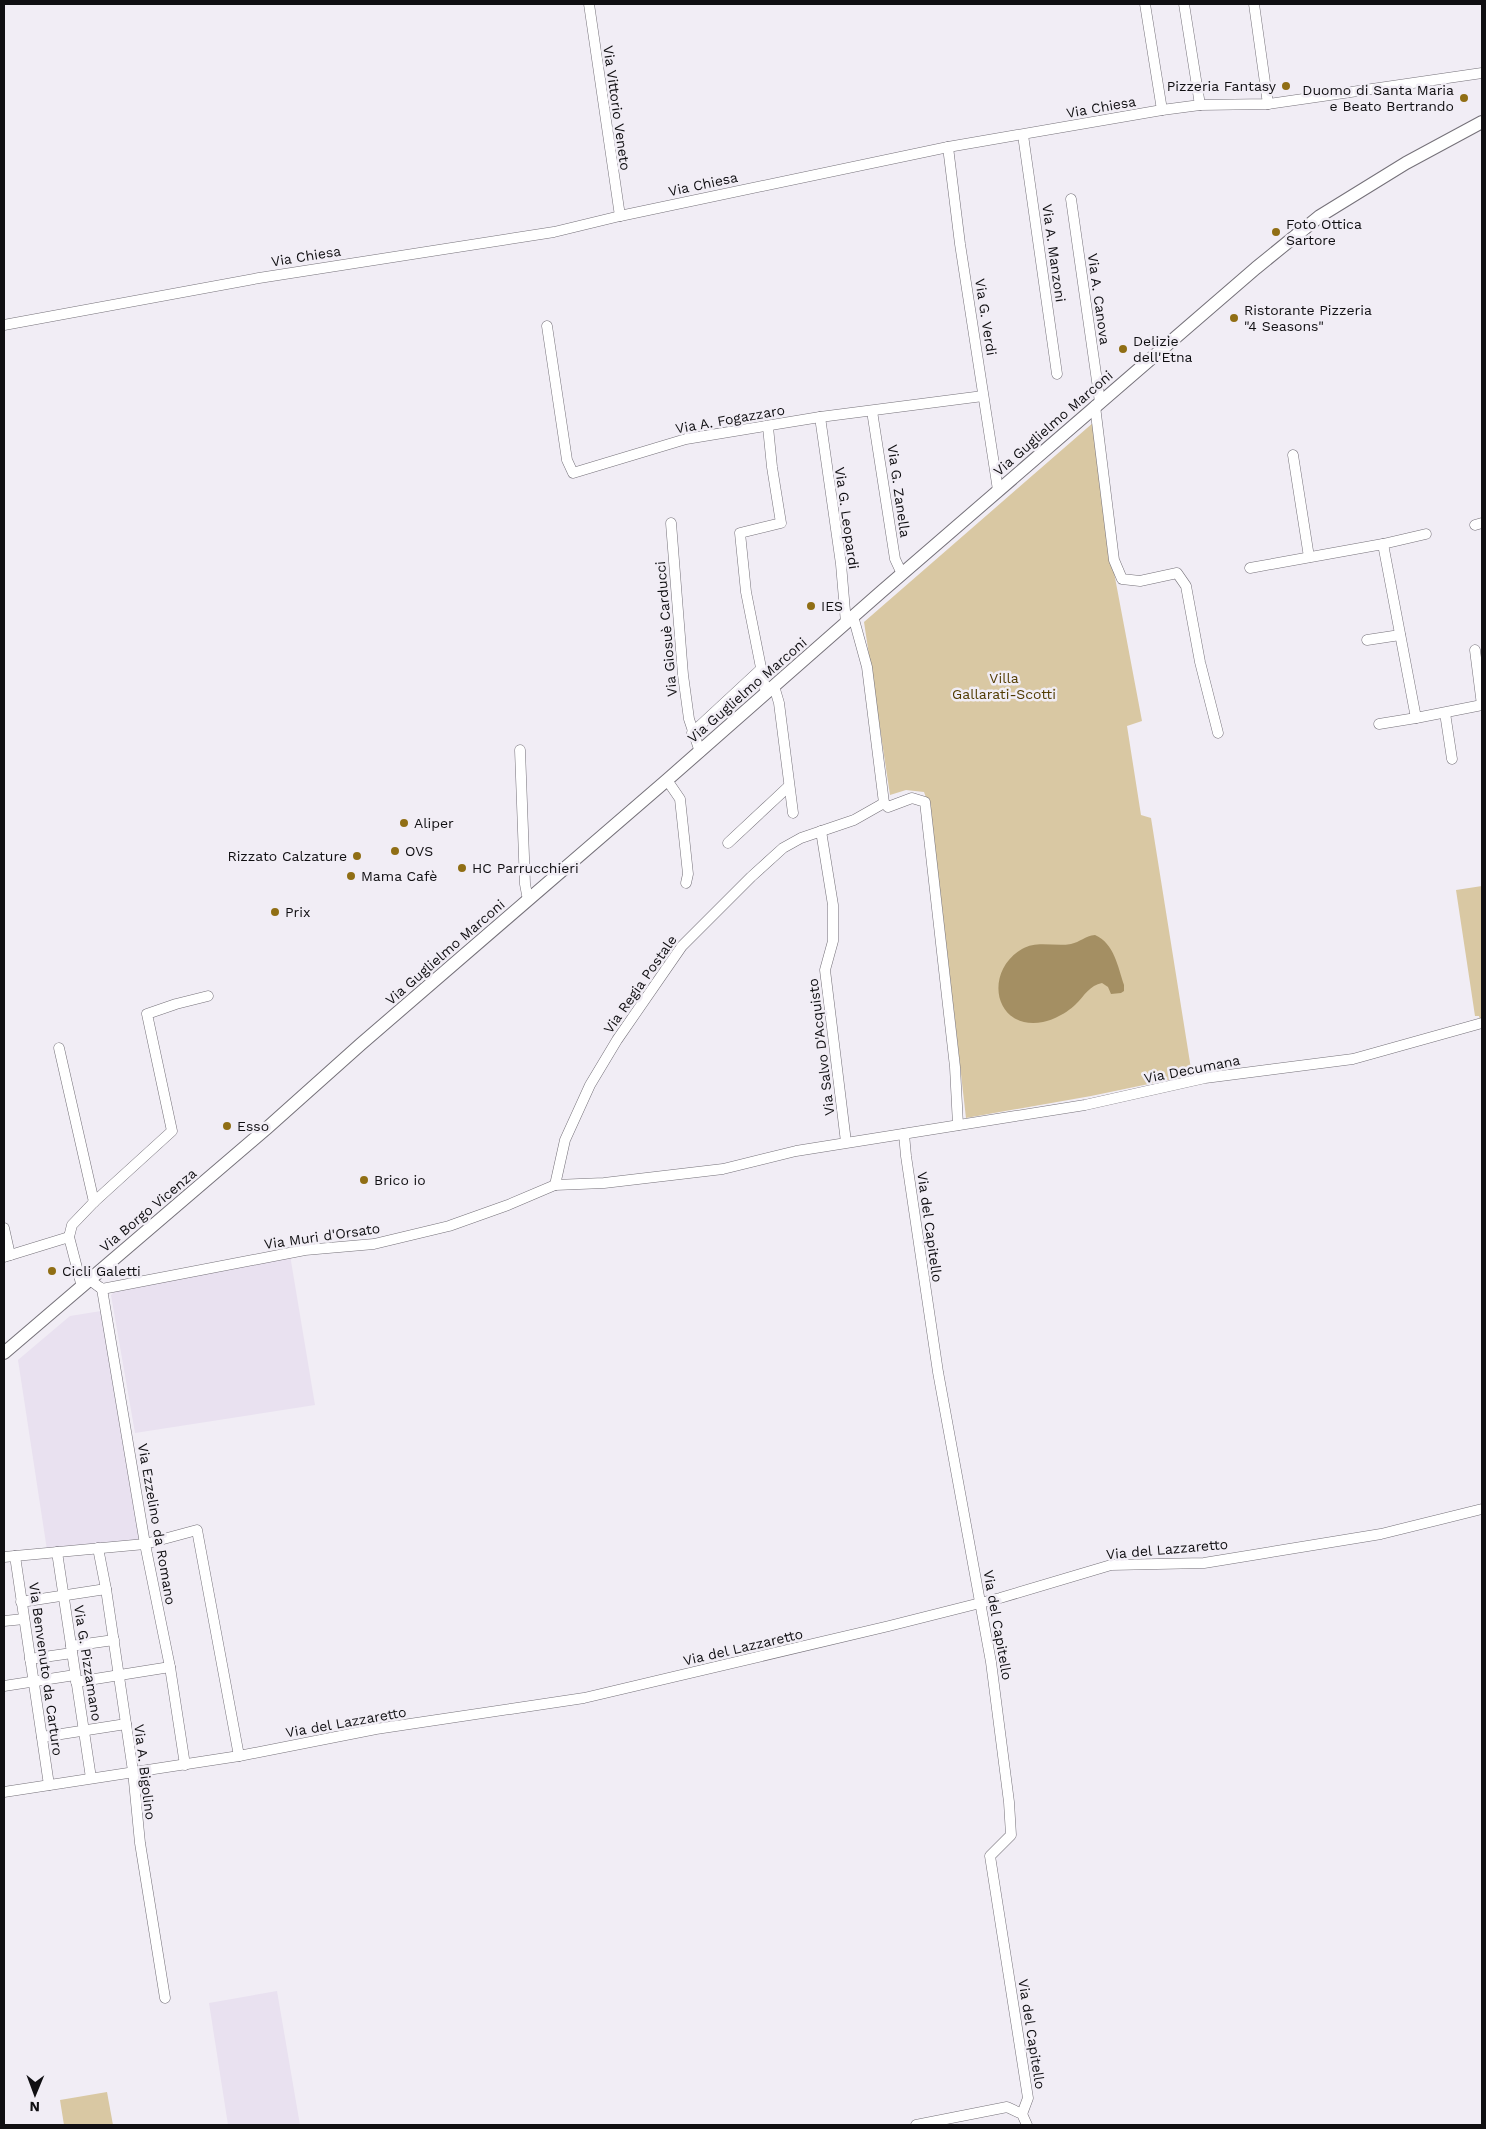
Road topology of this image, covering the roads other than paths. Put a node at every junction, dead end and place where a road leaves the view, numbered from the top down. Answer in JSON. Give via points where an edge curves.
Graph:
{"nodes":[{"id":1,"x":589,"y":4,"type":"edge"},
{"id":2,"x":1145,"y":4,"type":"edge"},
{"id":3,"x":1184,"y":4,"type":"edge"},
{"id":4,"x":1254,"y":4,"type":"edge"},
{"id":5,"x":1482,"y":73,"type":"edge"},
{"id":6,"x":1268,"y":104,"type":"junction"},
{"id":7,"x":1200,"y":105,"type":"junction"},
{"id":8,"x":1162,"y":110,"type":"junction"},
{"id":9,"x":1482,"y":122,"type":"edge"},
{"id":10,"x":1023,"y":135,"type":"junction"},
{"id":11,"x":948,"y":147,"type":"junction"},
{"id":12,"x":1071,"y":200,"type":"dead end"},
{"id":13,"x":620,"y":216,"type":"junction"},
{"id":14,"x":4,"y":325,"type":"edge"},
{"id":15,"x":547,"y":326,"type":"dead end"},
{"id":16,"x":1057,"y":374,"type":"dead end"},
{"id":17,"x":983,"y":396,"type":"junction"},
{"id":18,"x":1098,"y":404,"type":"junction"},
{"id":19,"x":872,"y":411,"type":"junction"},
{"id":20,"x":820,"y":417,"type":"junction"},
{"id":21,"x":768,"y":427,"type":"junction"},
{"id":22,"x":1293,"y":455,"type":"dead end"},
{"id":23,"x":998,"y":490,"type":"junction"},
{"id":24,"x":670,"y":523,"type":"dead end"},
{"id":25,"x":1426,"y":534,"type":"dead end"},
{"id":26,"x":1383,"y":544,"type":"junction"},
{"id":27,"x":1309,"y":557,"type":"junction"},
{"id":28,"x":1250,"y":568,"type":"dead end"},
{"id":29,"x":902,"y":574,"type":"junction"},
{"id":30,"x":849,"y":620,"type":"junction"},
{"id":31,"x":1400,"y":635,"type":"junction"},
{"id":32,"x":1367,"y":640,"type":"dead end"},
{"id":33,"x":1475,"y":650,"type":"dead end"},
{"id":34,"x":760,"y":670,"type":"junction"},
{"id":35,"x":770,"y":690,"type":"junction"},
{"id":36,"x":1480,"y":706,"type":"edge"},
{"id":37,"x":1444,"y":713,"type":"junction"},
{"id":38,"x":1416,"y":718,"type":"junction"},
{"id":39,"x":1380,"y":724,"type":"dead end"},
{"id":40,"x":692,"y":732,"type":"junction"},
{"id":41,"x":1218,"y":733,"type":"dead end"},
{"id":42,"x":520,"y":750,"type":"dead end"},
{"id":43,"x":700,"y":752,"type":"junction"},
{"id":44,"x":1452,"y":759,"type":"dead end"},
{"id":45,"x":667,"y":780,"type":"junction"},
{"id":46,"x":790,"y":786,"type":"junction"},
{"id":47,"x":884,"y":802,"type":"junction"},
{"id":48,"x":793,"y":813,"type":"dead end"},
{"id":49,"x":821,"y":831,"type":"junction"},
{"id":50,"x":728,"y":843,"type":"dead end"},
{"id":51,"x":686,"y":883,"type":"dead end"},
{"id":52,"x":528,"y":900,"type":"junction"},
{"id":53,"x":208,"y":996,"type":"dead end"},
{"id":54,"x":1482,"y":1023,"type":"edge"},
{"id":55,"x":59,"y":1048,"type":"dead end"},
{"id":56,"x":958,"y":1125,"type":"junction"},
{"id":57,"x":266,"y":1128,"type":"joint"},
{"id":58,"x":904,"y":1134,"type":"junction"},
{"id":59,"x":846,"y":1142,"type":"junction"},
{"id":60,"x":555,"y":1185,"type":"junction"},
{"id":61,"x":94,"y":1202,"type":"junction"},
{"id":62,"x":4,"y":1228,"type":"edge"},
{"id":63,"x":69,"y":1237,"type":"junction"},
{"id":64,"x":7,"y":1256,"type":"edge"},
{"id":65,"x":86,"y":1284,"type":"junction"},
{"id":66,"x":102,"y":1289,"type":"junction"},
{"id":67,"x":4,"y":1353,"type":"edge"},
{"id":68,"x":1482,"y":1509,"type":"edge"},
{"id":69,"x":145,"y":1544,"type":"junction"},
{"id":70,"x":98,"y":1548,"type":"junction"},
{"id":71,"x":57,"y":1552,"type":"junction"},
{"id":72,"x":15,"y":1556,"type":"junction"},
{"id":73,"x":4,"y":1557,"type":"edge"},
{"id":74,"x":106,"y":1589,"type":"junction"},
{"id":75,"x":63,"y":1596,"type":"junction"},
{"id":76,"x":21,"y":1602,"type":"junction"},
{"id":77,"x":981,"y":1603,"type":"junction"},
{"id":78,"x":24,"y":1619,"type":"junction"},
{"id":79,"x":4,"y":1621,"type":"edge"},
{"id":80,"x":114,"y":1640,"type":"junction"},
{"id":81,"x":72,"y":1649,"type":"junction"},
{"id":82,"x":30,"y":1659,"type":"junction"},
{"id":83,"x":170,"y":1666,"type":"junction"},
{"id":84,"x":118,"y":1675,"type":"junction"},
{"id":85,"x":76,"y":1679,"type":"junction"},
{"id":86,"x":33,"y":1682,"type":"junction"},
{"id":87,"x":4,"y":1686,"type":"edge"},
{"id":88,"x":126,"y":1724,"type":"junction"},
{"id":89,"x":84,"y":1731,"type":"junction"},
{"id":90,"x":42,"y":1737,"type":"junction"},
{"id":91,"x":238,"y":1756,"type":"junction"},
{"id":92,"x":185,"y":1765,"type":"junction"},
{"id":93,"x":133,"y":1771,"type":"junction"},
{"id":94,"x":91,"y":1778,"type":"junction"},
{"id":95,"x":49,"y":1785,"type":"junction"},
{"id":96,"x":4,"y":1792,"type":"edge"},
{"id":97,"x":165,"y":1998,"type":"dead end"},
{"id":98,"x":1022,"y":2114,"type":"junction"},
{"id":99,"x":916,"y":2125,"type":"edge"},
{"id":100,"x":1027,"y":2125,"type":"edge"}],
"edges":[{"from":1,"to":13,"type":"street","name":"Via Vittorio Veneto"},
{"from":2,"to":8,"type":"street"},
{"from":3,"to":7,"type":"street"},
{"from":4,"to":6,"type":"street"},
{"from":5,"to":6,"type":"street","name":"Via Chiesa"},
{"from":6,"to":7,"type":"street","name":"Via Chiesa"},
{"from":7,"to":8,"type":"street","name":"Via Chiesa"},
{"from":8,"to":10,"type":"street","name":"Via Chiesa"},
{"from":9,"to":18,"type":"street","name":"Via Guglielmo Marconi","via":[[1406,163],[1320,216]]},
{"from":10,"to":11,"type":"street","name":"Via Chiesa"},
{"from":10,"to":16,"type":"street","name":"Via A. Manzoni"},
{"from":11,"to":13,"type":"street","name":"Via Chiesa"},
{"from":11,"to":17,"type":"street","name":"Via G. Verdi"},
{"from":12,"to":18,"type":"street","name":"Via A. Canova"},
{"from":13,"to":14,"type":"street","name":"Via Chiesa","via":[[554,232],[259,278]]},
{"from":15,"to":21,"type":"street","name":"Via A. Fogazzaro","via":[[567,460],[573,473],[686,438]]},
{"from":17,"to":19,"type":"street","name":"Via A. Fogazzaro"},
{"from":17,"to":23,"type":"street","name":"Via G. Verdi"},
{"from":18,"to":23,"type":"street","name":"Via Guglielmo Marconi"},
{"from":18,"to":41,"type":"street","name":"Via A. Canova","via":[[1114,560],[1122,579],[1140,581],[1177,573],[1186,586]]},
{"from":19,"to":20,"type":"street","name":"Via A. Fogazzaro"},
{"from":19,"to":29,"type":"street","name":"Via G. Zanella","via":[[894,552]]},
{"from":20,"to":21,"type":"street","name":"Via A. Fogazzaro"},
{"from":20,"to":30,"type":"street","name":"Via G. Leopardi"},
{"from":21,"to":34,"type":"street","via":[[781,523],[740,533],[746,592]]},
{"from":22,"to":27,"type":"street"},
{"from":23,"to":29,"type":"street","name":"Via Guglielmo Marconi"},
{"from":24,"to":40,"type":"street","name":"Via Giosuè Carducci","via":[[682,666]]},
{"from":25,"to":26,"type":"street"},
{"from":26,"to":27,"type":"street"},
{"from":26,"to":31,"type":"street"},
{"from":27,"to":28,"type":"street"},
{"from":29,"to":30,"type":"street","name":"Via Guglielmo Marconi"},
{"from":30,"to":35,"type":"street","name":"Via Guglielmo Marconi"},
{"from":30,"to":47,"type":"street","via":[[867,666]]},
{"from":31,"to":32,"type":"street"},
{"from":31,"to":38,"type":"street"},
{"from":33,"to":36,"type":"street"},
{"from":34,"to":35,"type":"street"},
{"from":34,"to":40,"type":"street"},
{"from":35,"to":43,"type":"street","name":"Via Guglielmo Marconi"},
{"from":35,"to":46,"type":"street","via":[[779,703]]},
{"from":36,"to":37,"type":"street"},
{"from":37,"to":38,"type":"street"},
{"from":37,"to":44,"type":"street"},
{"from":38,"to":39,"type":"street"},
{"from":40,"to":43,"type":"street","name":"Via Giosuè Carducci"},
{"from":42,"to":52,"type":"street","via":[[524,884]]},
{"from":43,"to":45,"type":"street","name":"Via Guglielmo Marconi"},
{"from":45,"to":51,"type":"street","via":[[680,800],[688,874]]},
{"from":45,"to":52,"type":"street","name":"Via Guglielmo Marconi"},
{"from":46,"to":48,"type":"street"},
{"from":46,"to":50,"type":"street"},
{"from":47,"to":49,"type":"street","name":"Via Regia Postale","via":[[854,820]]},
{"from":47,"to":56,"type":"street","name":"Via Regia Postale","via":[[888,807],[912,798],[926,802],[955,1067]]},
{"from":49,"to":59,"type":"street","name":"Via Salvo D'Acquisto","via":[[833,905],[833,941],[825,970]]},
{"from":49,"to":60,"type":"street","name":"Via Regia Postale","via":[[784,848],[682,946],[590,1085],[565,1140]]},
{"from":52,"to":57,"type":"street","name":"Via Guglielmo Marconi"},
{"from":53,"to":61,"type":"street","via":[[147,1014],[172,1131]]},
{"from":54,"to":56,"type":"street","name":"Via Decumana","via":[[1353,1059],[1205,1078],[1085,1105]]},
{"from":55,"to":61,"type":"street"},
{"from":56,"to":58,"type":"street","name":"Via Decumana"},
{"from":57,"to":65,"type":"street","name":"Via Borgo Vicenza"},
{"from":58,"to":59,"type":"street","name":"Via Decumana"},
{"from":58,"to":77,"type":"street","name":"Via del Capitello","via":[[938,1372]]},
{"from":59,"to":60,"type":"street","name":"Via Decumana","via":[[723,1169],[604,1183]]},
{"from":60,"to":66,"type":"street","name":"Via Muri d'Orsato","via":[[449,1226],[374,1244],[305,1250]]},
{"from":61,"to":63,"type":"street","via":[[72,1225]]},
{"from":62,"to":64,"type":"street"},
{"from":63,"to":64,"type":"street"},
{"from":63,"to":65,"type":"street"},
{"from":65,"to":66,"type":"street"},
{"from":65,"to":67,"type":"street","name":"Via Borgo Vicenza"},
{"from":66,"to":69,"type":"street","name":"Via Ezzelino da Romano"},
{"from":68,"to":77,"type":"street","name":"Via del Lazzaretto","via":[[1381,1534],[1204,1562],[1111,1565]]},
{"from":69,"to":70,"type":"street"},
{"from":69,"to":83,"type":"street","name":"Via Ezzelino da Romano"},
{"from":69,"to":91,"type":"street","via":[[197,1530]]},
{"from":70,"to":71,"type":"street"},
{"from":70,"to":74,"type":"street","name":"Via A. Bigolino"},
{"from":71,"to":72,"type":"street"},
{"from":71,"to":75,"type":"street","name":"Via G. Pizzamano"},
{"from":72,"to":73,"type":"street"},
{"from":72,"to":76,"type":"street","name":"Via Benvenuto da Carturo"},
{"from":74,"to":75,"type":"street"},
{"from":74,"to":80,"type":"street","name":"Via A. Bigolino"},
{"from":75,"to":76,"type":"street"},
{"from":75,"to":81,"type":"street","name":"Via G. Pizzamano"},
{"from":76,"to":78,"type":"street","name":"Via Benvenuto da Carturo"},
{"from":77,"to":91,"type":"street","name":"Via del Lazzaretto","via":[[584,1698],[376,1729]]},
{"from":77,"to":98,"type":"street","name":"Via del Capitello","via":[[1009,1802],[1011,1835],[990,1856],[1027,2088],[1028,2098]]},
{"from":78,"to":79,"type":"street"},
{"from":78,"to":82,"type":"street","name":"Via Benvenuto da Carturo"},
{"from":80,"to":81,"type":"street"},
{"from":80,"to":84,"type":"street","name":"Via A. Bigolino"},
{"from":81,"to":82,"type":"street"},
{"from":81,"to":85,"type":"street","name":"Via G. Pizzamano"},
{"from":82,"to":86,"type":"street","name":"Via Benvenuto da Carturo"},
{"from":83,"to":84,"type":"street"},
{"from":83,"to":92,"type":"street","name":"Via Ezzelino da Romano"},
{"from":84,"to":85,"type":"street"},
{"from":84,"to":88,"type":"street","name":"Via A. Bigolino"},
{"from":85,"to":86,"type":"street"},
{"from":85,"to":89,"type":"street","name":"Via G. Pizzamano"},
{"from":86,"to":87,"type":"street"},
{"from":86,"to":90,"type":"street","name":"Via Benvenuto da Carturo"},
{"from":88,"to":89,"type":"street"},
{"from":88,"to":93,"type":"street","name":"Via A. Bigolino"},
{"from":89,"to":90,"type":"street"},
{"from":89,"to":94,"type":"street","name":"Via G. Pizzamano"},
{"from":90,"to":95,"type":"street","name":"Via Benvenuto da Carturo"},
{"from":91,"to":92,"type":"street","name":"Via del Lazzaretto"},
{"from":92,"to":93,"type":"street","name":"Via del Lazzaretto"},
{"from":93,"to":94,"type":"street","name":"Via del Lazzaretto"},
{"from":93,"to":97,"type":"street","name":"Via A. Bigolino","via":[[140,1843]]},
{"from":94,"to":95,"type":"street","name":"Via del Lazzaretto"},
{"from":95,"to":96,"type":"street","name":"Via del Lazzaretto"},
{"from":98,"to":99,"type":"street","via":[[1007,2107]]},
{"from":98,"to":100,"type":"street"}]}
